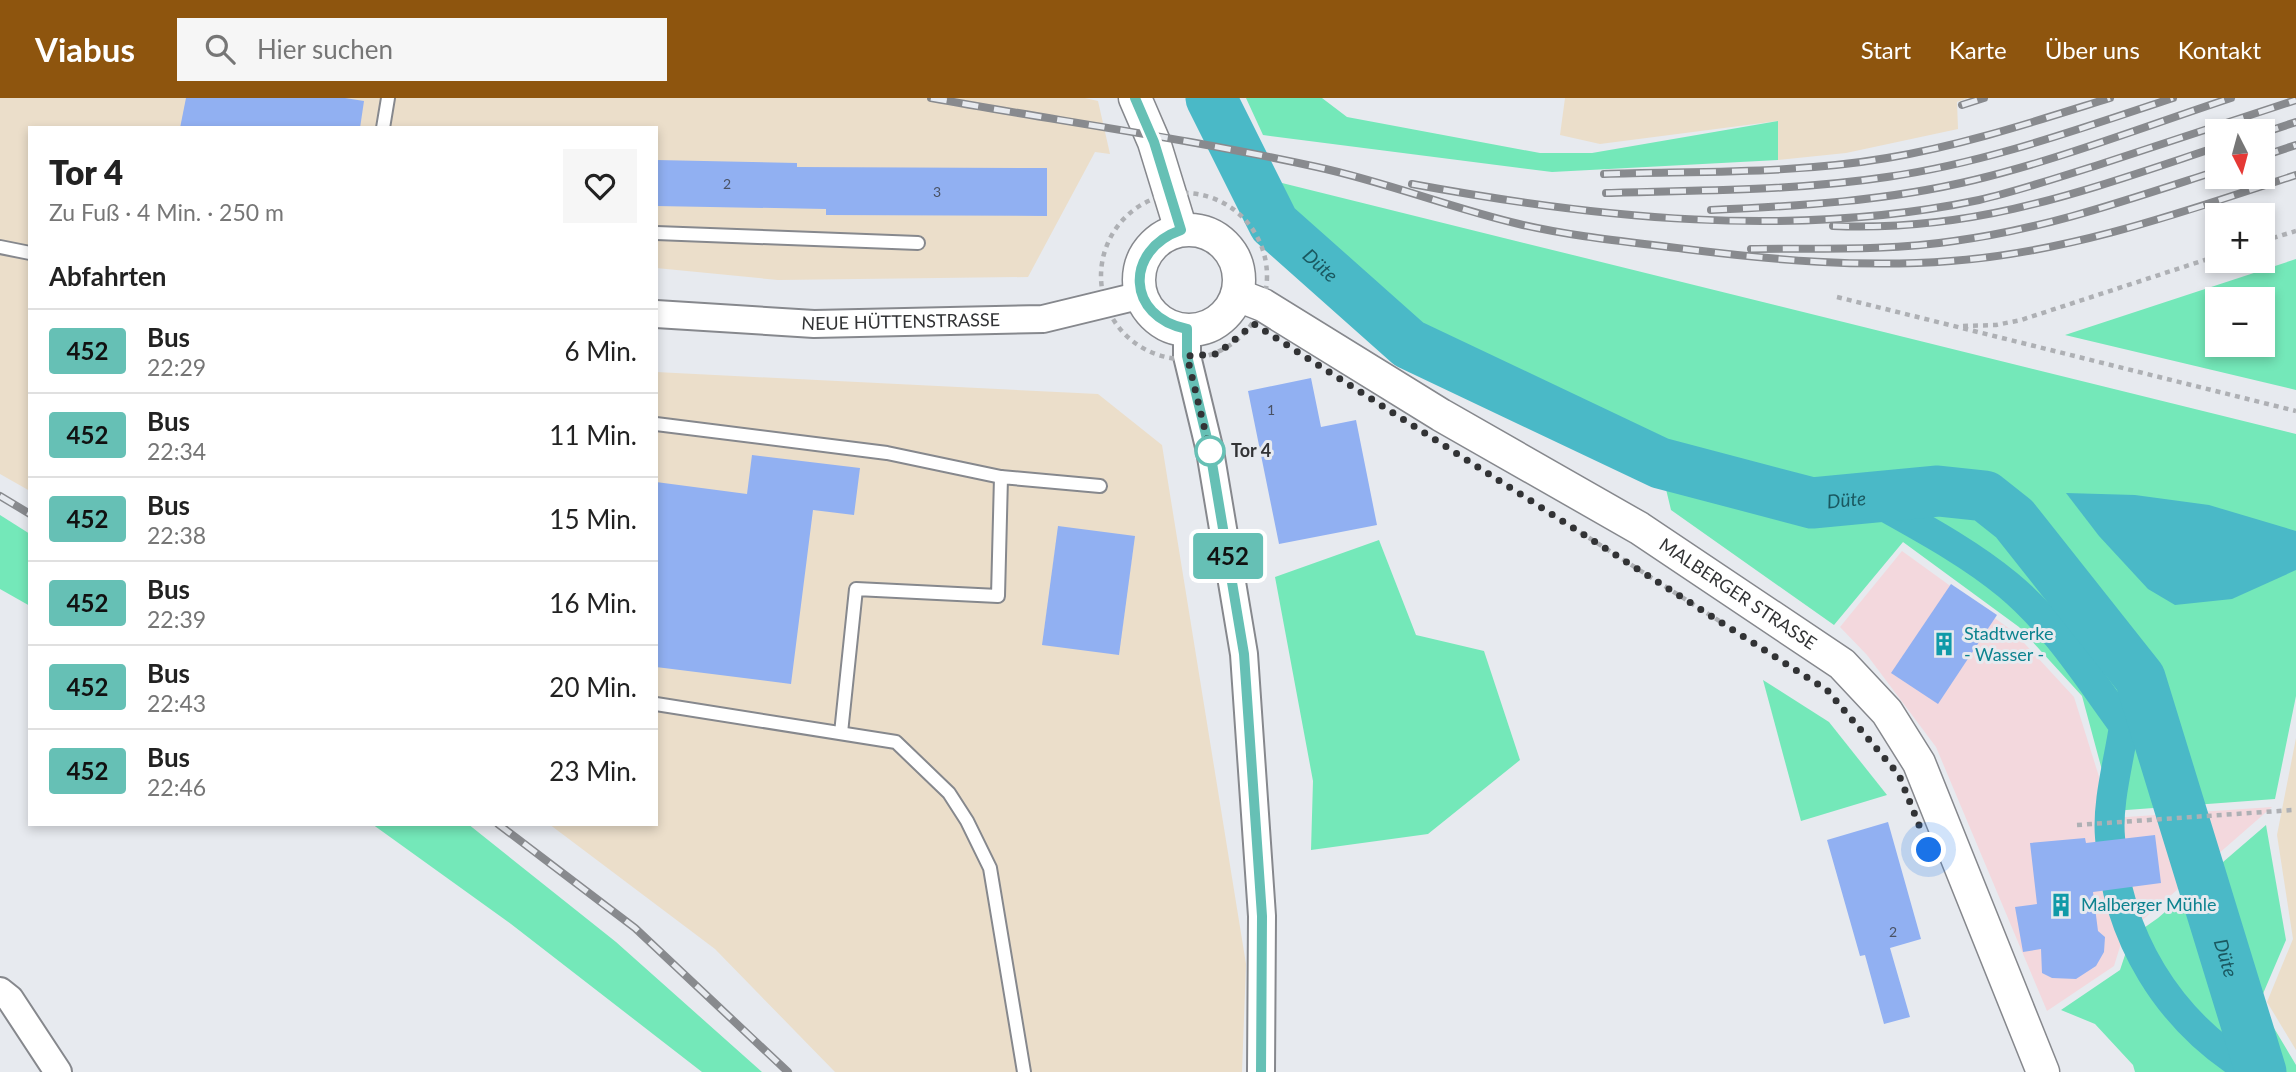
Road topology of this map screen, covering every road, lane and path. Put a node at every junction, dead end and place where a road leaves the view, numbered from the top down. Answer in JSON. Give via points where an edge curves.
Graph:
{"nodes":[{"id":1,"x":388,"y":98,"type":"edge"},
{"id":2,"x":1135,"y":98,"type":"edge"},
{"id":3,"x":383,"y":126,"type":"edge"},
{"id":4,"x":1173,"y":194,"type":"junction"},
{"id":5,"x":1181,"y":230,"type":"junction"},
{"id":6,"x":2296,"y":231,"type":"edge"},
{"id":7,"x":658,"y":233,"type":"edge"},
{"id":8,"x":2275,"y":238,"type":"edge"},
{"id":9,"x":918,"y":243,"type":"dead end"},
{"id":10,"x":0,"y":247,"type":"edge"},
{"id":11,"x":28,"y":253,"type":"edge"},
{"id":12,"x":2205,"y":260,"type":"edge"},
{"id":13,"x":1142,"y":295,"type":"junction"},
{"id":14,"x":1836,"y":297,"type":"dead end"},
{"id":15,"x":1250,"y":300,"type":"junction"},
{"id":16,"x":1104,"y":304,"type":"junction"},
{"id":17,"x":658,"y":314,"type":"edge"},
{"id":18,"x":1957,"y":326,"type":"junction"},
{"id":19,"x":1187,"y":343,"type":"junction"},
{"id":20,"x":2296,"y":411,"type":"edge"},
{"id":21,"x":658,"y":424,"type":"edge"},
{"id":22,"x":1001,"y":477,"type":"junction"},
{"id":23,"x":1100,"y":486,"type":"dead end"},
{"id":24,"x":1570,"y":526,"type":"dead end"},
{"id":25,"x":1734,"y":630,"type":"dead end"},
{"id":26,"x":658,"y":704,"type":"edge"},
{"id":27,"x":841,"y":733,"type":"junction"},
{"id":28,"x":2293,"y":810,"type":"dead end"},
{"id":29,"x":2077,"y":825,"type":"dead end"},
{"id":30,"x":0,"y":991,"type":"edge"},
{"id":31,"x":58,"y":1072,"type":"edge"},
{"id":32,"x":1024,"y":1072,"type":"edge"},
{"id":33,"x":1261,"y":1072,"type":"edge"},
{"id":34,"x":2043,"y":1072,"type":"edge"}],
"edges":[{"from":1,"to":3,"type":"lane"},
{"from":2,"to":4,"type":"street"},
{"from":4,"to":5,"type":"street"},
{"from":4,"to":15,"type":"path","via":[[1195,193],[1223,202],[1246,219],[1261,243],[1268,271]]},
{"from":4,"to":16,"type":"path","via":[[1151,199],[1118,225],[1101,262]]},
{"from":5,"to":13,"type":"street","via":[[1153,245],[1144,258],[1139,274]]},
{"from":5,"to":15,"type":"street","via":[[1198,231],[1227,247]]},
{"from":6,"to":8,"type":"path"},
{"from":7,"to":9,"type":"lane"},
{"from":10,"to":11,"type":"lane"},
{"from":12,"to":18,"type":"path","via":[[2021,320],[1996,326]]},
{"from":13,"to":16,"type":"street","name":"NEUE HÜTTENSTRASSE"},
{"from":13,"to":19,"type":"street","via":[[1157,318]]},
{"from":14,"to":18,"type":"path"},
{"from":15,"to":19,"type":"street","via":[[1229,310]]},
{"from":15,"to":19,"type":"path","via":[[1254,324],[1217,354]]},
{"from":15,"to":34,"type":"street","name":"MALBERGER STRASSE","via":[[1639,528],[1842,664],[1887,712],[1919,764]]},
{"from":16,"to":17,"type":"street","name":"NEUE HÜTTENSTRASSE","via":[[1030,320],[814,324]]},
{"from":16,"to":19,"type":"path","via":[[1125,337],[1159,357]]},
{"from":18,"to":20,"type":"path"},
{"from":19,"to":33,"type":"street","via":[[1244,654],[1262,916]]},
{"from":21,"to":22,"type":"lane","via":[[887,453]]},
{"from":22,"to":23,"type":"lane"},
{"from":22,"to":27,"type":"lane","via":[[998,596],[856,589]]},
{"from":24,"to":25,"type":"path"},
{"from":26,"to":27,"type":"lane"},
{"from":27,"to":32,"type":"lane","via":[[896,742],[948,793],[967,821],[990,868]]},
{"from":28,"to":29,"type":"path"},
{"from":30,"to":31,"type":"street"}]}
